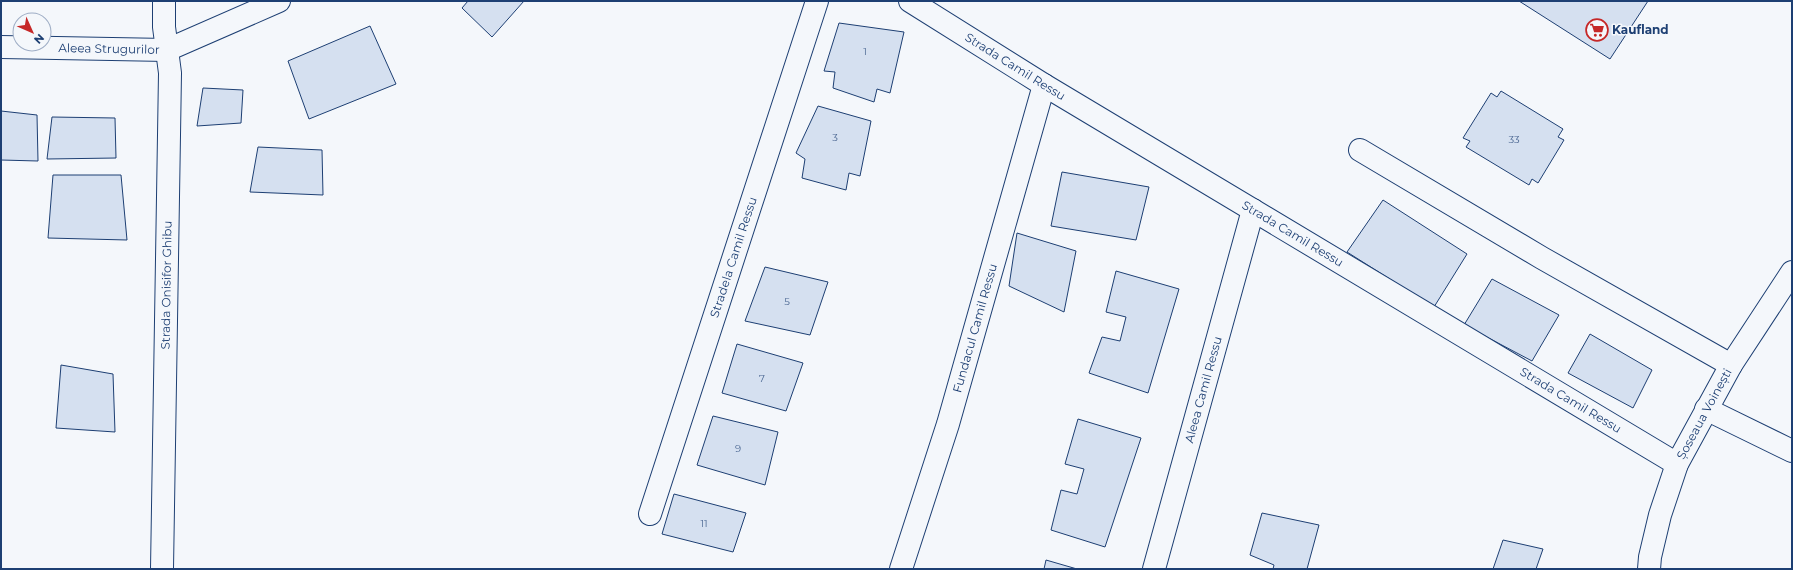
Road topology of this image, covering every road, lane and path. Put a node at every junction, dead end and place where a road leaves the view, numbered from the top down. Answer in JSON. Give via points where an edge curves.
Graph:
{"nodes":[{"id":1,"x":164,"y":1,"type":"edge"},
{"id":2,"x":279,"y":1,"type":"edge"},
{"id":3,"x":817,"y":1,"type":"edge"},
{"id":4,"x":910,"y":1,"type":"edge"},
{"id":5,"x":1,"y":48,"type":"edge"},
{"id":6,"x":167,"y":50,"type":"junction"},
{"id":7,"x":1044,"y":85,"type":"junction"},
{"id":8,"x":1360,"y":150,"type":"dead end"},
{"id":9,"x":1253,"y":210,"type":"junction"},
{"id":10,"x":1792,"y":272,"type":"edge"},
{"id":11,"x":1731,"y":365,"type":"junction"},
{"id":12,"x":1706,"y":409,"type":"junction"},
{"id":13,"x":1792,"y":451,"type":"edge"},
{"id":14,"x":1677,"y":464,"type":"junction"},
{"id":15,"x":650,"y":514,"type":"dead end"},
{"id":16,"x":162,"y":569,"type":"edge"},
{"id":17,"x":901,"y":569,"type":"edge"},
{"id":18,"x":1154,"y":569,"type":"edge"},
{"id":19,"x":1649,"y":569,"type":"edge"}],
"edges":[{"from":1,"to":6,"type":"street","name":"Strada Onisifor Ghibu"},
{"from":2,"to":6,"type":"street","name":"Aleea Strugurilor"},
{"from":3,"to":15,"type":"street","name":"Stradela Camil Ressu"},
{"from":4,"to":7,"type":"street","name":"Strada Camil Ressu"},
{"from":5,"to":6,"type":"street","name":"Aleea Strugurilor"},
{"from":6,"to":16,"type":"street","name":"Strada Onisifor Ghibu","via":[[170,73]]},
{"from":7,"to":9,"type":"street","name":"Strada Camil Ressu"},
{"from":7,"to":17,"type":"street","name":"Fundacul Camil Ressu","via":[[948,424]]},
{"from":8,"to":11,"type":"street","via":[[1535,254]]},
{"from":9,"to":14,"type":"street","name":"Strada Camil Ressu"},
{"from":9,"to":18,"type":"street","name":"Aleea Camil Ressu"},
{"from":10,"to":11,"type":"street","name":"Șoseaua Voinești"},
{"from":11,"to":12,"type":"street","name":"Șoseaua Voinești"},
{"from":12,"to":13,"type":"street"},
{"from":12,"to":14,"type":"street","name":"Șoseaua Voinești"},
{"from":14,"to":19,"type":"street","name":"Șoseaua Voinești","via":[[1660,515]]}]}
